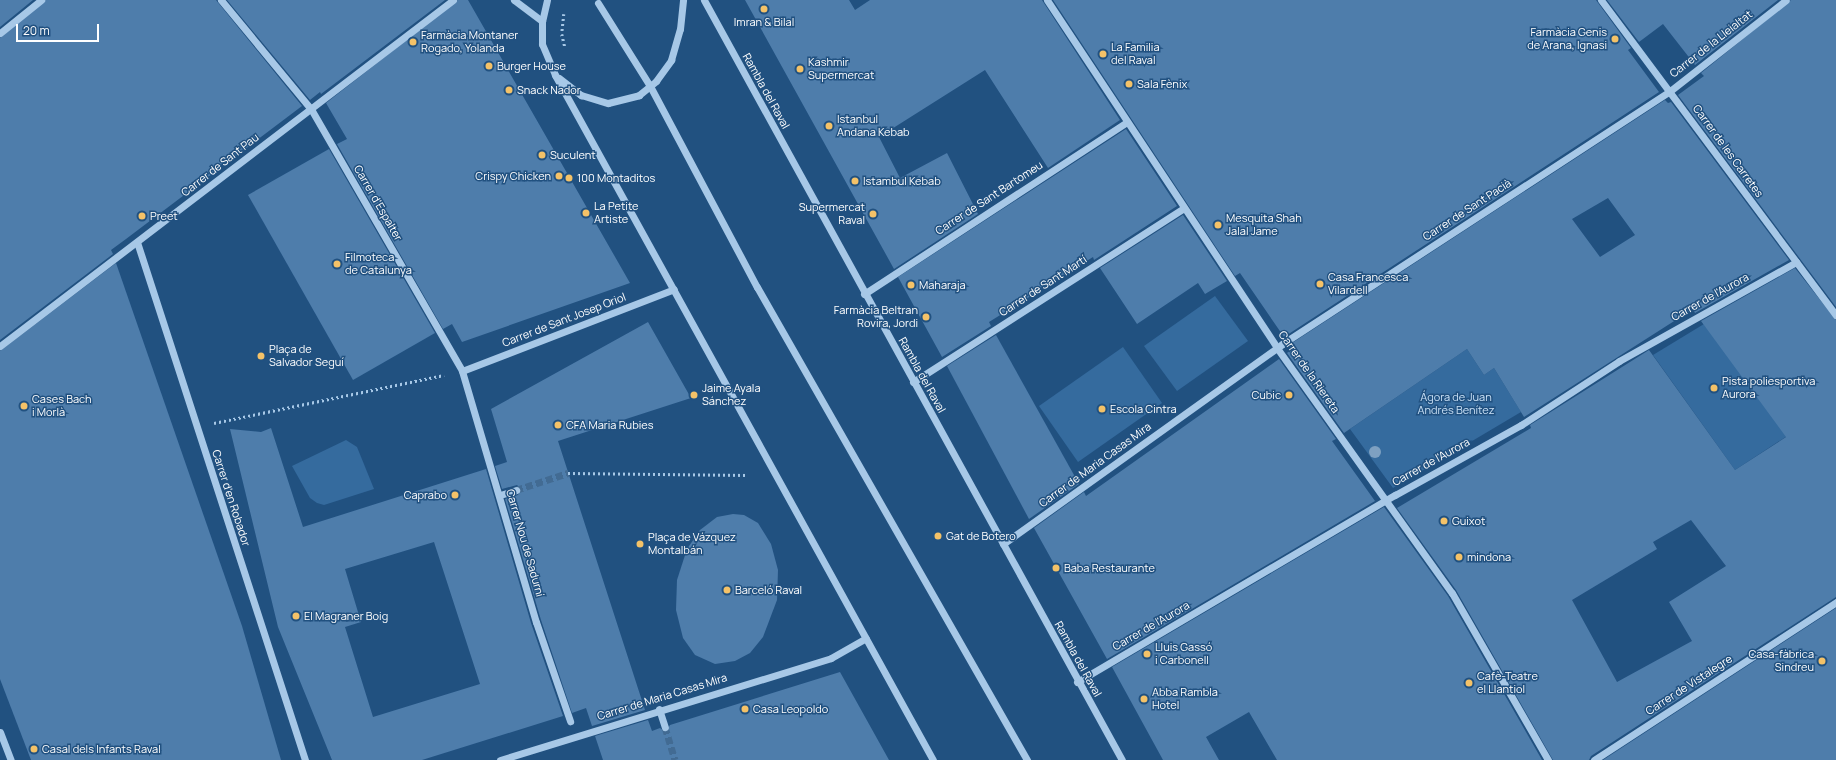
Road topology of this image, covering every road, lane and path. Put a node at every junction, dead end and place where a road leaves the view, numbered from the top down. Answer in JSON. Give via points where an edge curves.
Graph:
{"nodes":[{"id":1,"x":41,"y":0,"type":"edge"},
{"id":2,"x":221,"y":0,"type":"edge"},
{"id":3,"x":453,"y":0,"type":"edge"},
{"id":4,"x":514,"y":0,"type":"edge"},
{"id":5,"x":547,"y":0,"type":"edge"},
{"id":6,"x":683,"y":0,"type":"edge"},
{"id":7,"x":704,"y":0,"type":"edge"},
{"id":8,"x":1047,"y":0,"type":"edge"},
{"id":9,"x":1601,"y":0,"type":"edge"},
{"id":10,"x":1786,"y":0,"type":"edge"},
{"id":11,"x":598,"y":3,"type":"dead end"},
{"id":12,"x":564,"y":12,"type":"dead end"},
{"id":13,"x":542,"y":21,"type":"junction"},
{"id":14,"x":0,"y":33,"type":"edge"},
{"id":15,"x":566,"y":53,"type":"dead end"},
{"id":16,"x":555,"y":75,"type":"junction"},
{"id":17,"x":650,"y":86,"type":"junction"},
{"id":18,"x":1670,"y":91,"type":"junction"},
{"id":19,"x":311,"y":109,"type":"junction"},
{"id":20,"x":1127,"y":122,"type":"junction"},
{"id":21,"x":1184,"y":208,"type":"junction"},
{"id":22,"x":137,"y":242,"type":"junction"},
{"id":23,"x":1796,"y":262,"type":"junction"},
{"id":24,"x":674,"y":289,"type":"junction"},
{"id":25,"x":864,"y":294,"type":"junction"},
{"id":26,"x":1836,"y":315,"type":"edge"},
{"id":27,"x":0,"y":346,"type":"edge"},
{"id":28,"x":1277,"y":348,"type":"junction"},
{"id":29,"x":462,"y":371,"type":"junction"},
{"id":30,"x":913,"y":382,"type":"junction"},
{"id":31,"x":197,"y":426,"type":"junction"},
{"id":32,"x":568,"y":473,"type":"tunnel mouth"},
{"id":33,"x":748,"y":475,"type":"dead end"},
{"id":34,"x":516,"y":490,"type":"tunnel mouth"},
{"id":35,"x":500,"y":495,"type":"junction"},
{"id":36,"x":1386,"y":500,"type":"junction"},
{"id":37,"x":1003,"y":544,"type":"junction"},
{"id":38,"x":1836,"y":602,"type":"edge"},
{"id":39,"x":866,"y":638,"type":"junction"},
{"id":40,"x":1077,"y":682,"type":"junction"},
{"id":41,"x":659,"y":709,"type":"junction"},
{"id":42,"x":570,"y":721,"type":"dead end"},
{"id":43,"x":665,"y":727,"type":"tunnel mouth"},
{"id":44,"x":0,"y":732,"type":"edge"},
{"id":45,"x":11,"y":760,"type":"edge"},
{"id":46,"x":305,"y":760,"type":"edge"},
{"id":47,"x":500,"y":760,"type":"edge"},
{"id":48,"x":932,"y":760,"type":"edge"},
{"id":49,"x":1027,"y":760,"type":"edge"},
{"id":50,"x":1122,"y":760,"type":"edge"},
{"id":51,"x":1548,"y":760,"type":"edge"},
{"id":52,"x":1594,"y":760,"type":"edge"}],
"edges":[{"from":1,"to":14,"type":"street"},
{"from":2,"to":19,"type":"street","name":"Carrer d'Espalter"},
{"from":3,"to":19,"type":"street","name":"Carrer de Sant Pau"},
{"from":4,"to":13,"type":"street"},
{"from":5,"to":13,"type":"street"},
{"from":6,"to":17,"type":"street","via":[[680,29],[671,60]]},
{"from":7,"to":25,"type":"street","name":"Rambla del Raval"},
{"from":8,"to":20,"type":"street","name":"Carrer de la Riereta"},
{"from":9,"to":18,"type":"street","name":"Carrer de les Carretes"},
{"from":10,"to":18,"type":"street","name":"Carrer de la Lleialtat"},
{"from":11,"to":17,"type":"street"},
{"from":12,"to":15,"type":"path","via":[[562,34]]},
{"from":13,"to":16,"type":"street","via":[[542,44]]},
{"from":16,"to":17,"type":"street","via":[[581,95],[608,103],[639,95]]},
{"from":16,"to":24,"type":"street"},
{"from":17,"to":49,"type":"street","via":[[757,287]]},
{"from":18,"to":23,"type":"street","name":"Carrer de les Carretes"},
{"from":18,"to":28,"type":"street","name":"Carrer de Sant Pacià"},
{"from":19,"to":22,"type":"street","name":"Carrer de Sant Pau"},
{"from":19,"to":29,"type":"street","name":"Carrer d'Espalter"},
{"from":20,"to":21,"type":"street","name":"Carrer de la Riereta"},
{"from":20,"to":25,"type":"street","name":"Carrer de Sant Bartomeu"},
{"from":21,"to":28,"type":"street","name":"Carrer de la Riereta"},
{"from":21,"to":30,"type":"street","name":"Carrer de Sant Martí"},
{"from":22,"to":27,"type":"street","name":"Carrer de Sant Pau"},
{"from":22,"to":31,"type":"street","name":"Carrer d'en Robador"},
{"from":23,"to":26,"type":"street","name":"Carrer de les Carretes"},
{"from":23,"to":36,"type":"street","name":"Carrer de l'Aurora","via":[[1619,361],[1521,425]]},
{"from":24,"to":29,"type":"street","name":"Carrer de Sant Josep Oriol"},
{"from":24,"to":39,"type":"street"},
{"from":25,"to":30,"type":"street","name":"Rambla del Raval"},
{"from":28,"to":36,"type":"street","name":"Carrer de la Riereta"},
{"from":28,"to":37,"type":"street","name":"Carrer de Maria Casas Mira"},
{"from":29,"to":31,"type":"path"},
{"from":29,"to":35,"type":"street","name":"Carrer Nou de Sadurní"},
{"from":30,"to":37,"type":"street","name":"Rambla del Raval"},
{"from":31,"to":46,"type":"street","name":"Carrer d'en Robador"},
{"from":32,"to":33,"type":"path"},
{"from":34,"to":35,"type":"street"},
{"from":35,"to":42,"type":"street","name":"Carrer Nou de Sadurní","via":[[536,622]]},
{"from":36,"to":40,"type":"street","name":"Carrer de l'Aurora"},
{"from":36,"to":51,"type":"street","name":"Carrer de la Riereta","via":[[1452,593]]},
{"from":37,"to":40,"type":"street","name":"Rambla del Raval"},
{"from":38,"to":52,"type":"street","name":"Carrer de Vistalegre"},
{"from":39,"to":41,"type":"street","name":"Carrer de Maria Casas Mira","via":[[831,658]]},
{"from":39,"to":48,"type":"street"},
{"from":40,"to":50,"type":"street","name":"Rambla del Raval"},
{"from":41,"to":43,"type":"street"},
{"from":41,"to":47,"type":"street","name":"Carrer de Maria Casas Mira"},
{"from":44,"to":45,"type":"street"}]}
